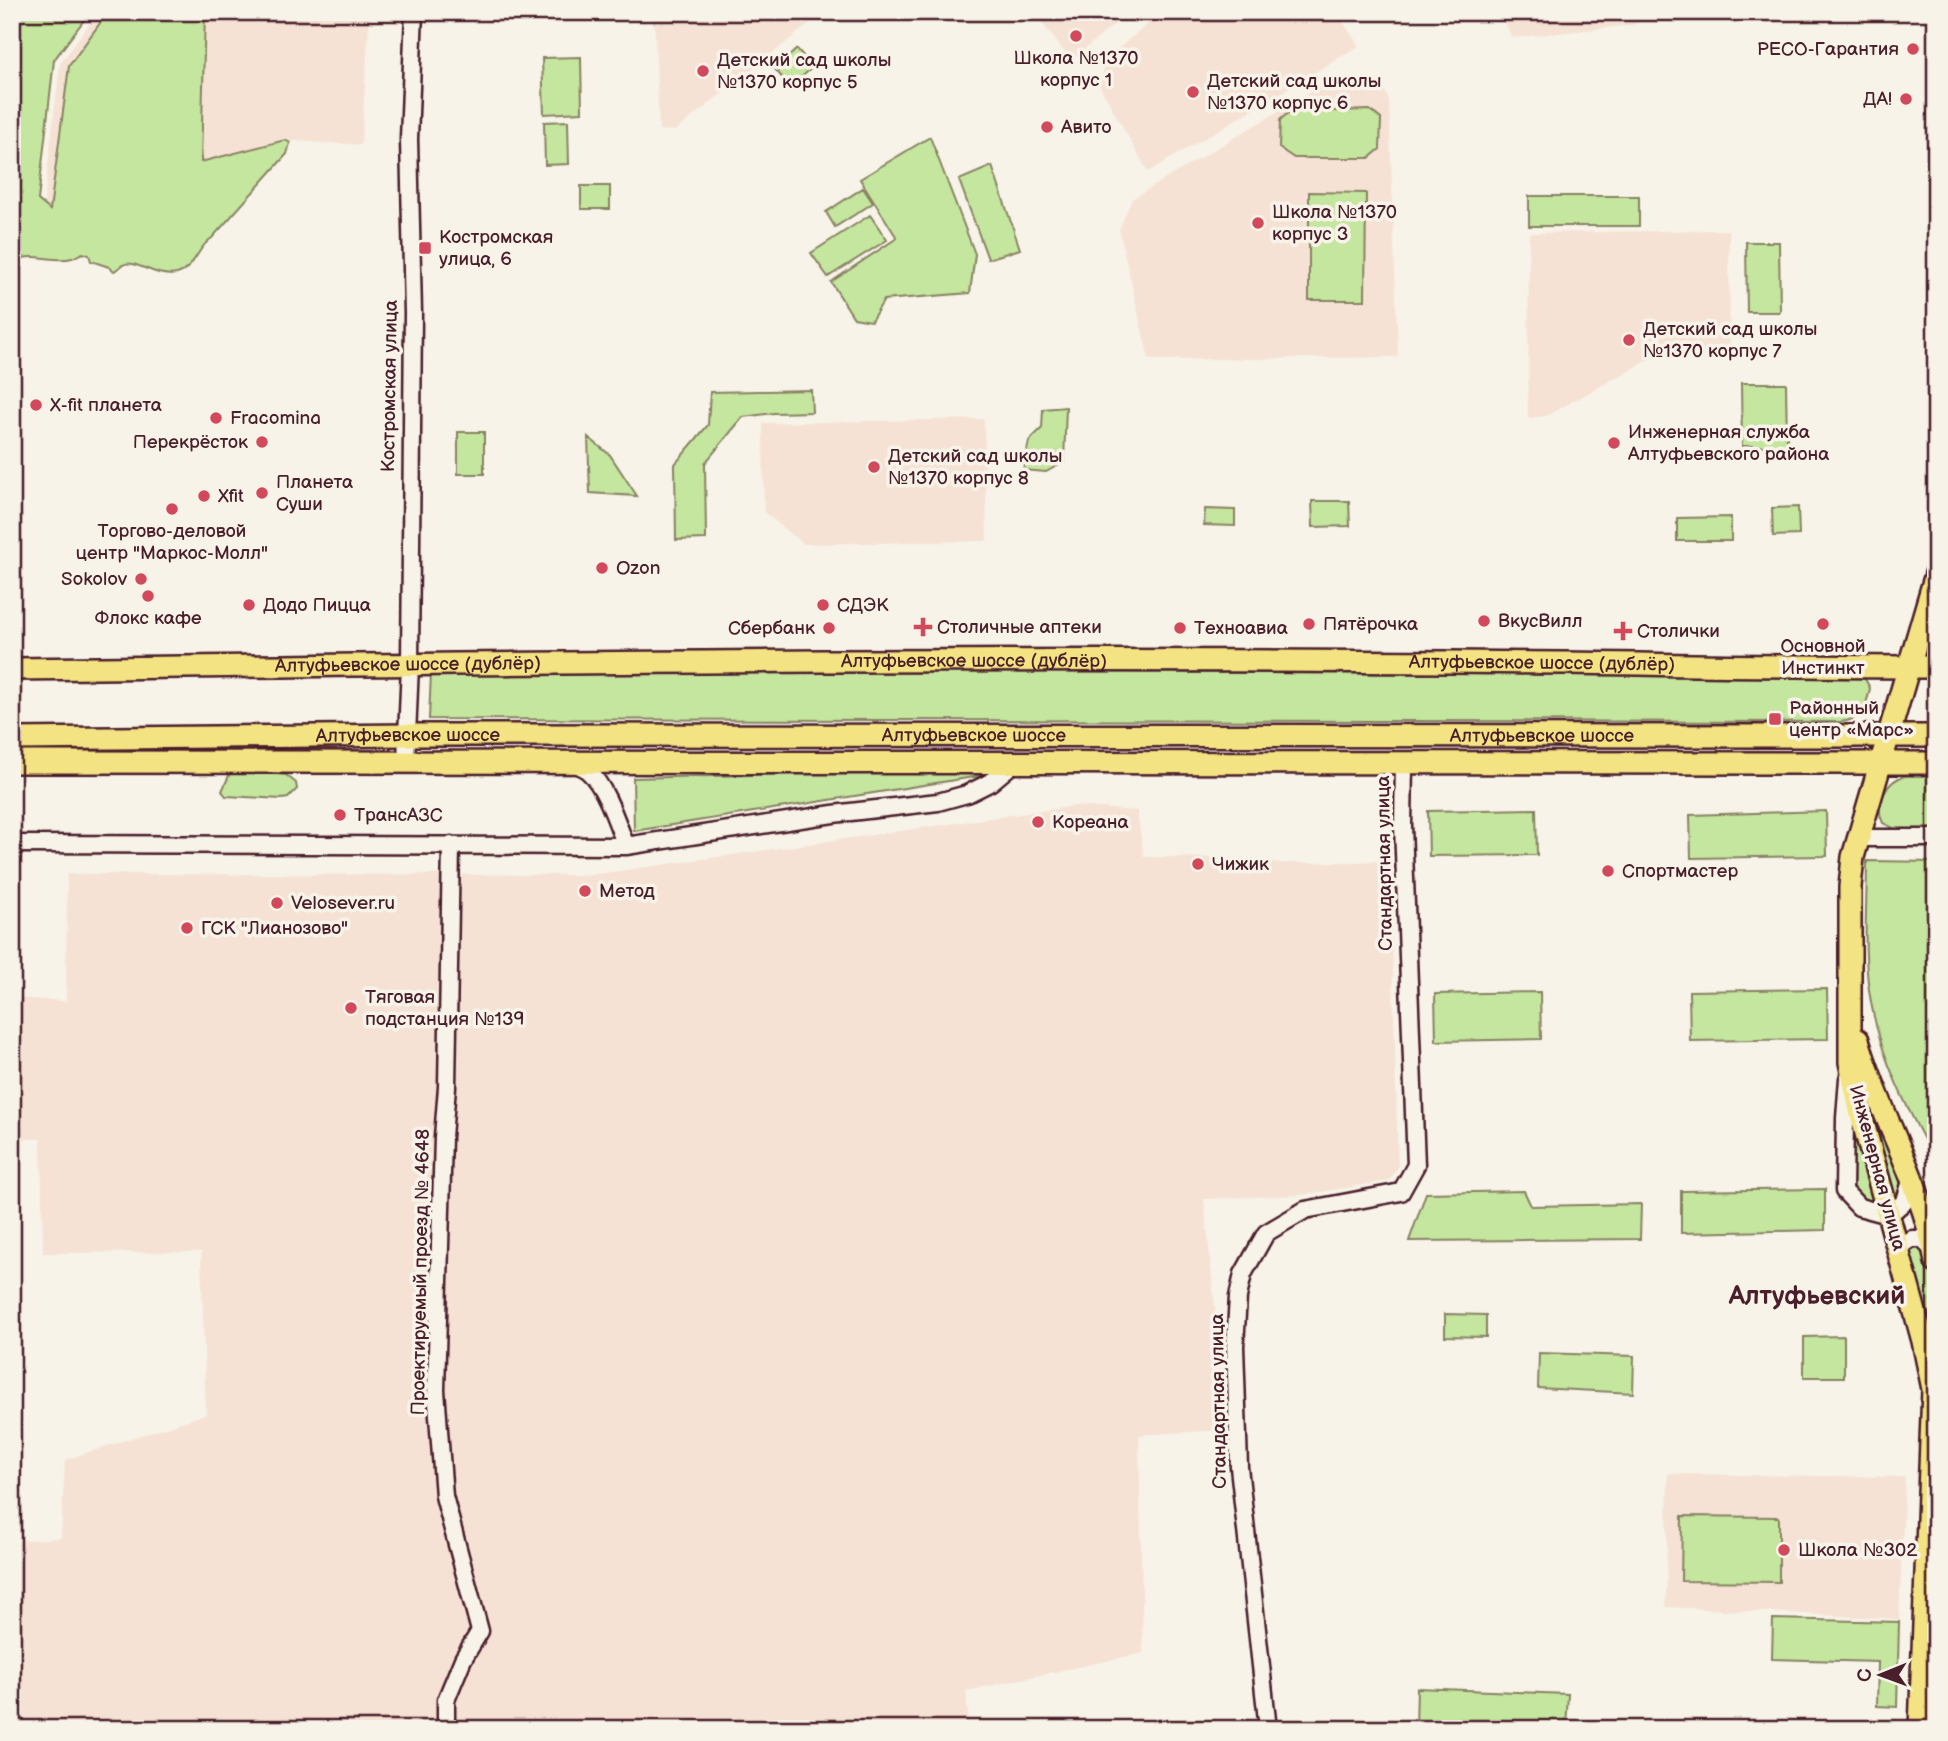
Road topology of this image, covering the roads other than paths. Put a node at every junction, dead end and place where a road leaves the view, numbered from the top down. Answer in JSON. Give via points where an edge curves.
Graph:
{"nodes":[{"id":1,"x":414,"y":12,"type":"edge"},
{"id":2,"x":1936,"y":574,"type":"edge"},
{"id":3,"x":410,"y":664,"type":"junction"},
{"id":4,"x":1908,"y":667,"type":"junction"},
{"id":5,"x":1936,"y":667,"type":"edge"},
{"id":6,"x":12,"y":669,"type":"edge"},
{"id":7,"x":407,"y":735,"type":"junction"},
{"id":8,"x":1888,"y":736,"type":"junction"},
{"id":9,"x":1936,"y":736,"type":"edge"},
{"id":10,"x":12,"y":739,"type":"edge"},
{"id":11,"x":12,"y":761,"type":"edge"},
{"id":12,"x":406,"y":761,"type":"junction"},
{"id":13,"x":570,"y":762,"type":"junction"},
{"id":14,"x":1015,"y":762,"type":"junction"},
{"id":15,"x":1404,"y":763,"type":"junction"},
{"id":16,"x":1880,"y":764,"type":"junction"},
{"id":17,"x":1936,"y":764,"type":"edge"},
{"id":18,"x":1858,"y":838,"type":"junction"},
{"id":19,"x":1936,"y":838,"type":"edge"},
{"id":20,"x":12,"y":844,"type":"edge"},
{"id":21,"x":451,"y":845,"type":"junction"},
{"id":22,"x":626,"y":846,"type":"junction"},
{"id":23,"x":1850,"y":986,"type":"junction"},
{"id":24,"x":1850,"y":1062,"type":"junction"},
{"id":25,"x":1911,"y":1181,"type":"junction"},
{"id":26,"x":1889,"y":1215,"type":"junction"},
{"id":27,"x":1899,"y":1256,"type":"junction"},
{"id":28,"x":1935,"y":1256,"type":"edge"},
{"id":29,"x":1934,"y":1384,"type":"edge"},
{"id":30,"x":446,"y":1729,"type":"edge"},
{"id":31,"x":1268,"y":1729,"type":"edge"},
{"id":32,"x":1920,"y":1729,"type":"edge"}],
"edges":[{"from":1,"to":3,"type":"street","name":"Костромская улица","via":[[409,139],[413,313]]},
{"from":2,"to":4,"type":"main road","name":"Инженерная улица"},
{"from":3,"to":4,"type":"main road","name":"Алтуфьевское шоссе (дублёр)","via":[[1452,662]]},
{"from":3,"to":6,"type":"main road","name":"Алтуфьевское шоссе (дублёр)"},
{"from":3,"to":7,"type":"street","name":"Костромская улица"},
{"from":4,"to":5,"type":"main road","name":"Алтуфьевское шоссе (дублёр)"},
{"from":4,"to":8,"type":"main road","name":"Инженерная улица"},
{"from":7,"to":8,"type":"main road","name":"Алтуфьевское шоссе"},
{"from":7,"to":10,"type":"main road","name":"Алтуфьевское шоссе"},
{"from":7,"to":12,"type":"street","name":"Костромская улица"},
{"from":8,"to":9,"type":"main road","name":"Алтуфьевское шоссе"},
{"from":8,"to":16,"type":"main road","name":"Инженерная улица"},
{"from":11,"to":12,"type":"main road","name":"Алтуфьевское шоссе"},
{"from":12,"to":13,"type":"main road","name":"Алтуфьевское шоссе"},
{"from":13,"to":14,"type":"main road","name":"Алтуфьевское шоссе"},
{"from":13,"to":22,"type":"street","via":[[587,770],[601,789]]},
{"from":14,"to":15,"type":"main road","name":"Алтуфьевское шоссе"},
{"from":14,"to":22,"type":"street","via":[[991,782],[938,802]]},
{"from":15,"to":16,"type":"main road","name":"Алтуфьевское шоссе"},
{"from":15,"to":31,"type":"street","name":"Стандартная улица","via":[[1416,1165],[1401,1192],[1304,1210],[1266,1233],[1243,1274],[1238,1297],[1239,1467]]},
{"from":16,"to":17,"type":"main road","name":"Алтуфьевское шоссе"},
{"from":16,"to":18,"type":"main road","name":"Инженерная улица"},
{"from":18,"to":19,"type":"street"},
{"from":18,"to":23,"type":"main road","name":"Инженерная улица","via":[[1851,870]]},
{"from":20,"to":21,"type":"street"},
{"from":21,"to":22,"type":"street"},
{"from":21,"to":30,"type":"street","name":"Проектируемый проезд № 4648","via":[[436,1390],[444,1496],[480,1632],[463,1658],[446,1700]]},
{"from":23,"to":24,"type":"main road","name":"Инженерная улица"},
{"from":23,"to":25,"type":"main road","name":"Инженерная улица","via":[[1867,1069]]},
{"from":24,"to":26,"type":"main road","name":"Инженерная улица"},
{"from":24,"to":26,"type":"street","via":[[1844,1191],[1859,1207]]},
{"from":25,"to":26,"type":"street","via":[[1905,1201]]},
{"from":25,"to":28,"type":"main road","name":"Инженерная улица"},
{"from":26,"to":27,"type":"main road","name":"Инженерная улица"},
{"from":27,"to":28,"type":"street","via":[[1903,1244],[1912,1239],[1922,1240]]},
{"from":27,"to":29,"type":"main road","name":"Инженерная улица"},
{"from":29,"to":32,"type":"main road","name":"Инженерная улица"}]}
